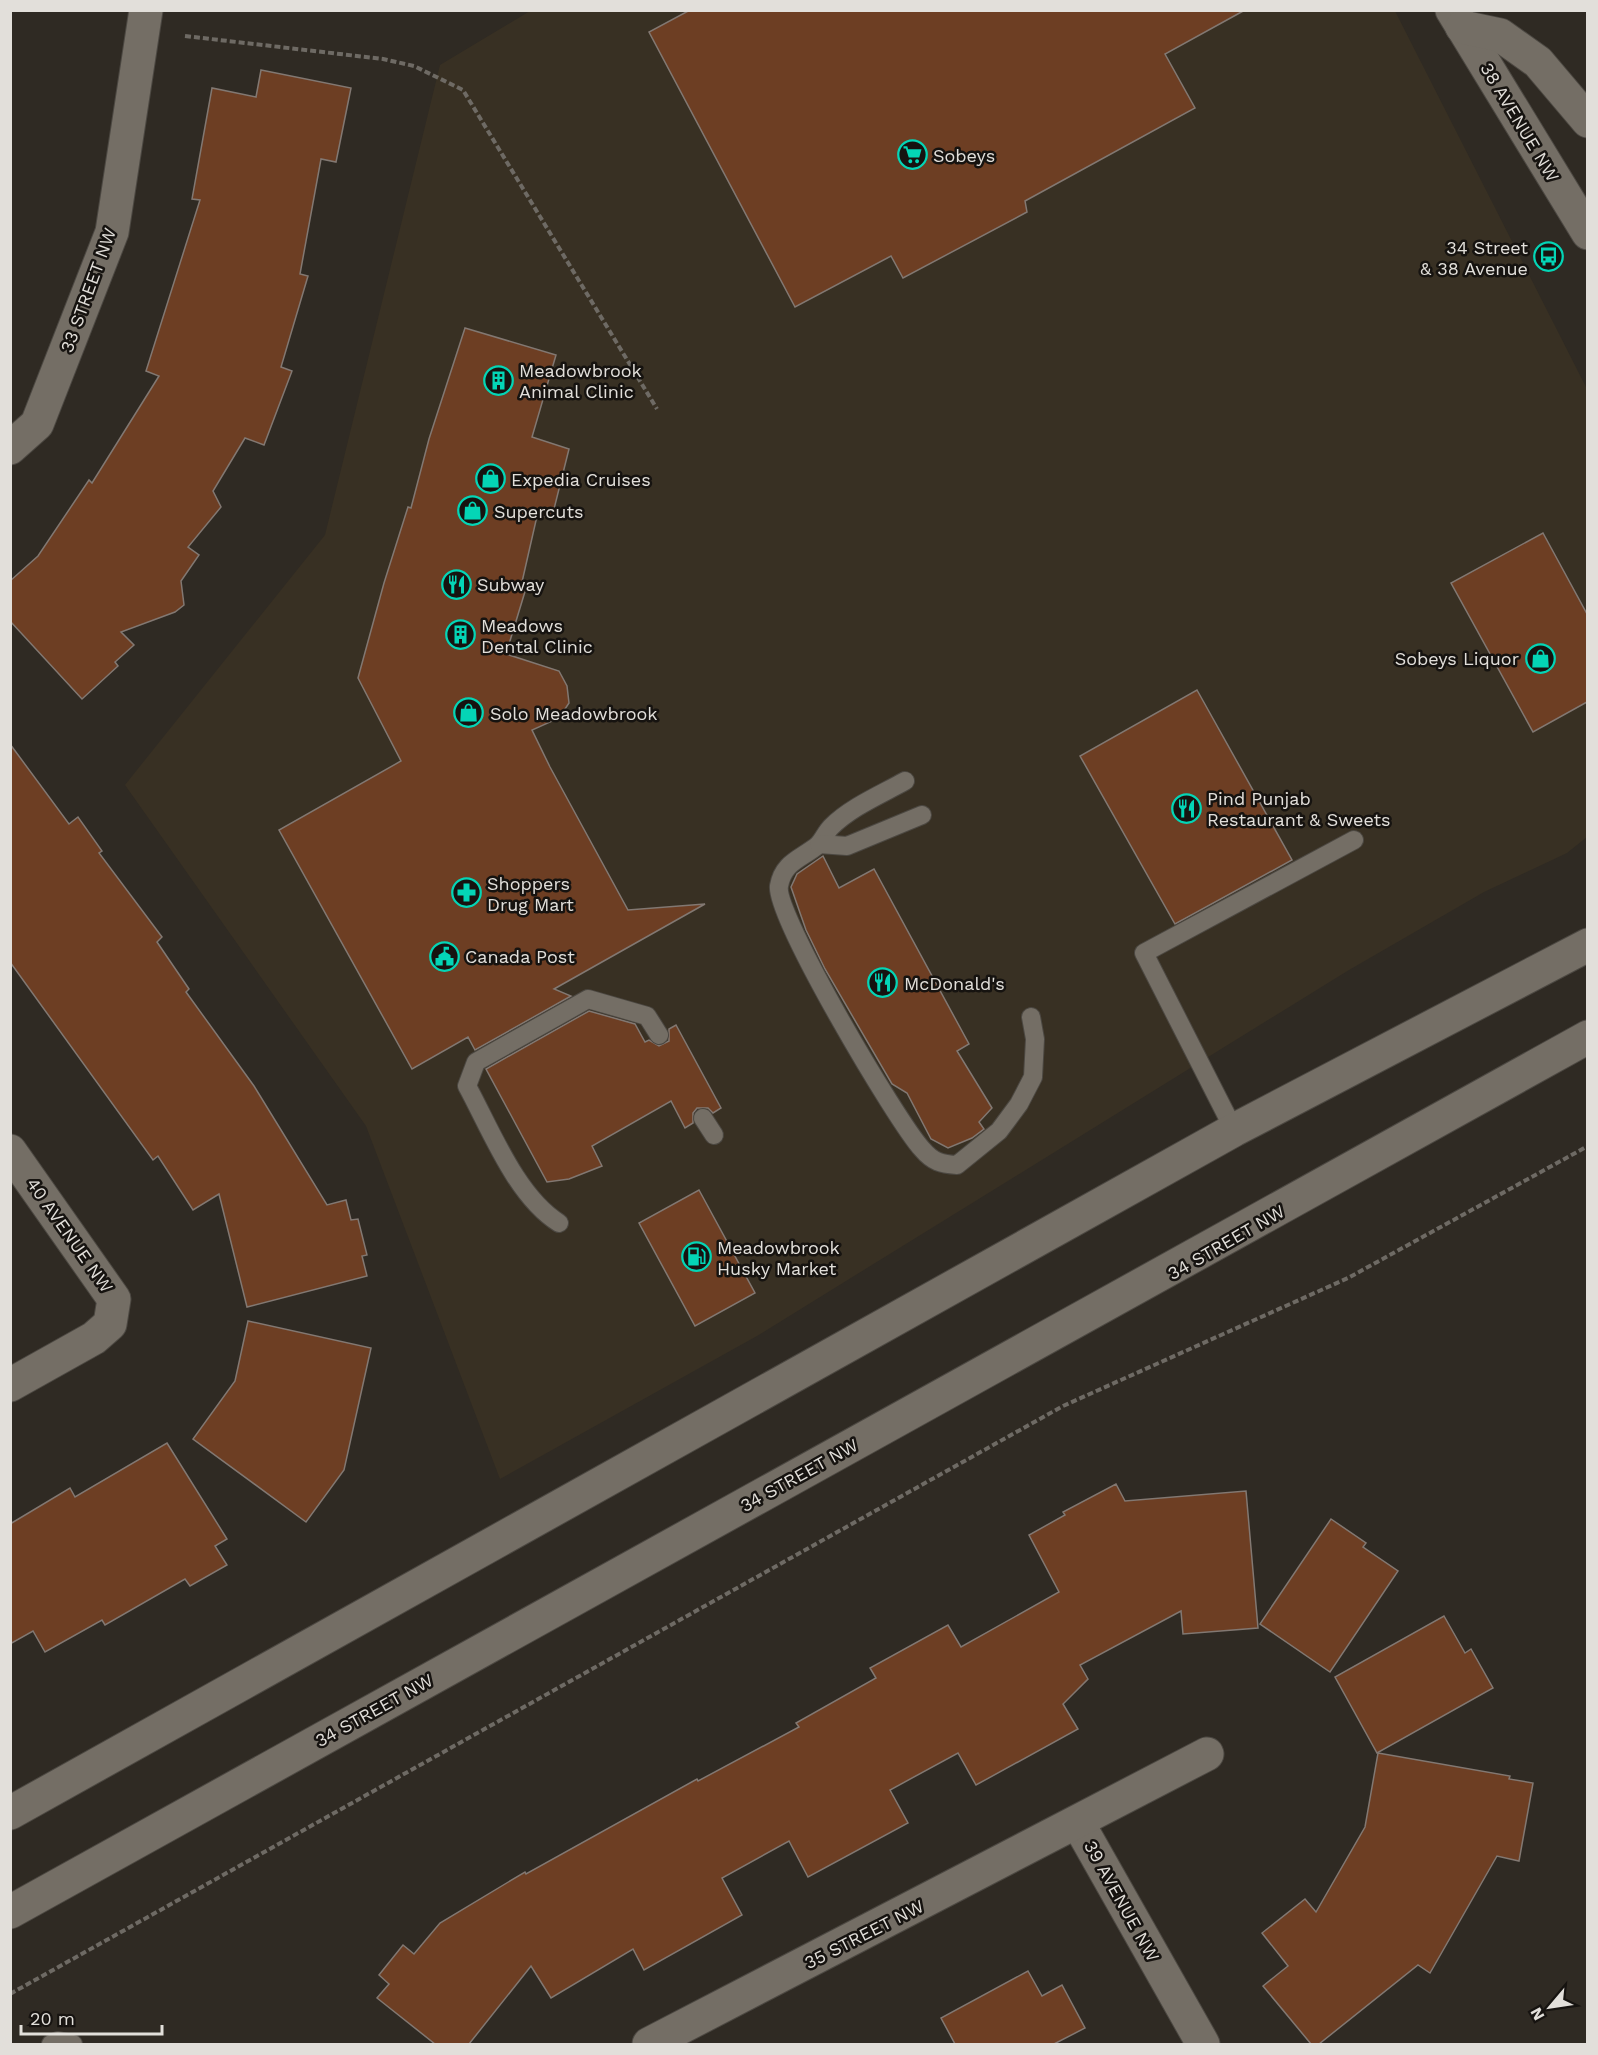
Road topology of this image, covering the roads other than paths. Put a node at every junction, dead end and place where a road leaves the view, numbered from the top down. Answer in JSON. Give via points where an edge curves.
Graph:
{"nodes":[{"id":1,"x":1464,"y":16,"type":"edge"},
{"id":2,"x":144,"y":21,"type":"edge"},
{"id":3,"x":1587,"y":121,"type":"edge"},
{"id":4,"x":1587,"y":233,"type":"edge"},
{"id":5,"x":10,"y":448,"type":"edge"},
{"id":6,"x":905,"y":781,"type":"dead end"},
{"id":7,"x":922,"y":815,"type":"dead end"},
{"id":8,"x":1354,"y":840,"type":"dead end"},
{"id":9,"x":819,"y":844,"type":"junction"},
{"id":10,"x":1587,"y":945,"type":"edge"},
{"id":11,"x":1031,"y":1017,"type":"dead end"},
{"id":12,"x":659,"y":1035,"type":"dead end"},
{"id":13,"x":1587,"y":1037,"type":"edge"},
{"id":14,"x":703,"y":1118,"type":"dead end"},
{"id":15,"x":1234,"y":1130,"type":"junction"},
{"id":16,"x":714,"y":1135,"type":"dead end"},
{"id":17,"x":10,"y":1150,"type":"edge"},
{"id":18,"x":559,"y":1223,"type":"dead end"},
{"id":19,"x":10,"y":1385,"type":"edge"},
{"id":20,"x":1207,"y":1754,"type":"dead end"},
{"id":21,"x":10,"y":1813,"type":"edge"},
{"id":22,"x":1078,"y":1823,"type":"junction"},
{"id":23,"x":10,"y":1912,"type":"edge"},
{"id":24,"x":51,"y":2044,"type":"edge"},
{"id":25,"x":73,"y":2044,"type":"edge"},
{"id":26,"x":649,"y":2044,"type":"edge"},
{"id":27,"x":1203,"y":2044,"type":"edge"}],
"edges":[{"from":1,"to":3,"type":"main road","via":[[1538,62]]},
{"from":1,"to":4,"type":"main road","name":"38 AVENUE NW"},
{"from":2,"to":5,"type":"main road","name":"33 STREET NW","via":[[112,232],[37,424]]},
{"from":6,"to":9,"type":"lane","via":[[853,810],[830,828]]},
{"from":7,"to":9,"type":"lane","via":[[846,846]]},
{"from":8,"to":15,"type":"lane","via":[[1144,953]]},
{"from":9,"to":11,"type":"lane","via":[[783,871],[778,888],[780,904],[880,1089],[903,1126],[938,1164],[957,1165],[999,1131],[1019,1104],[1033,1077],[1035,1039]]},
{"from":10,"to":15,"type":"main road"},
{"from":12,"to":18,"type":"lane","via":[[647,1016],[588,999],[476,1062],[467,1086],[525,1192]]},
{"from":13,"to":23,"type":"main road","name":"34 STREET NW","via":[[1161,1279]]},
{"from":14,"to":16,"type":"lane"},
{"from":15,"to":21,"type":"main road"},
{"from":17,"to":19,"type":"main road","name":"40 AVENUE NW","via":[[114,1299],[110,1324],[94,1338]]},
{"from":20,"to":22,"type":"main road","name":"39 AVENUE NW"},
{"from":22,"to":26,"type":"main road","name":"35 STREET NW"},
{"from":22,"to":27,"type":"main road","name":"39 AVENUE NW"},
{"from":24,"to":25,"type":"lane"}]}
